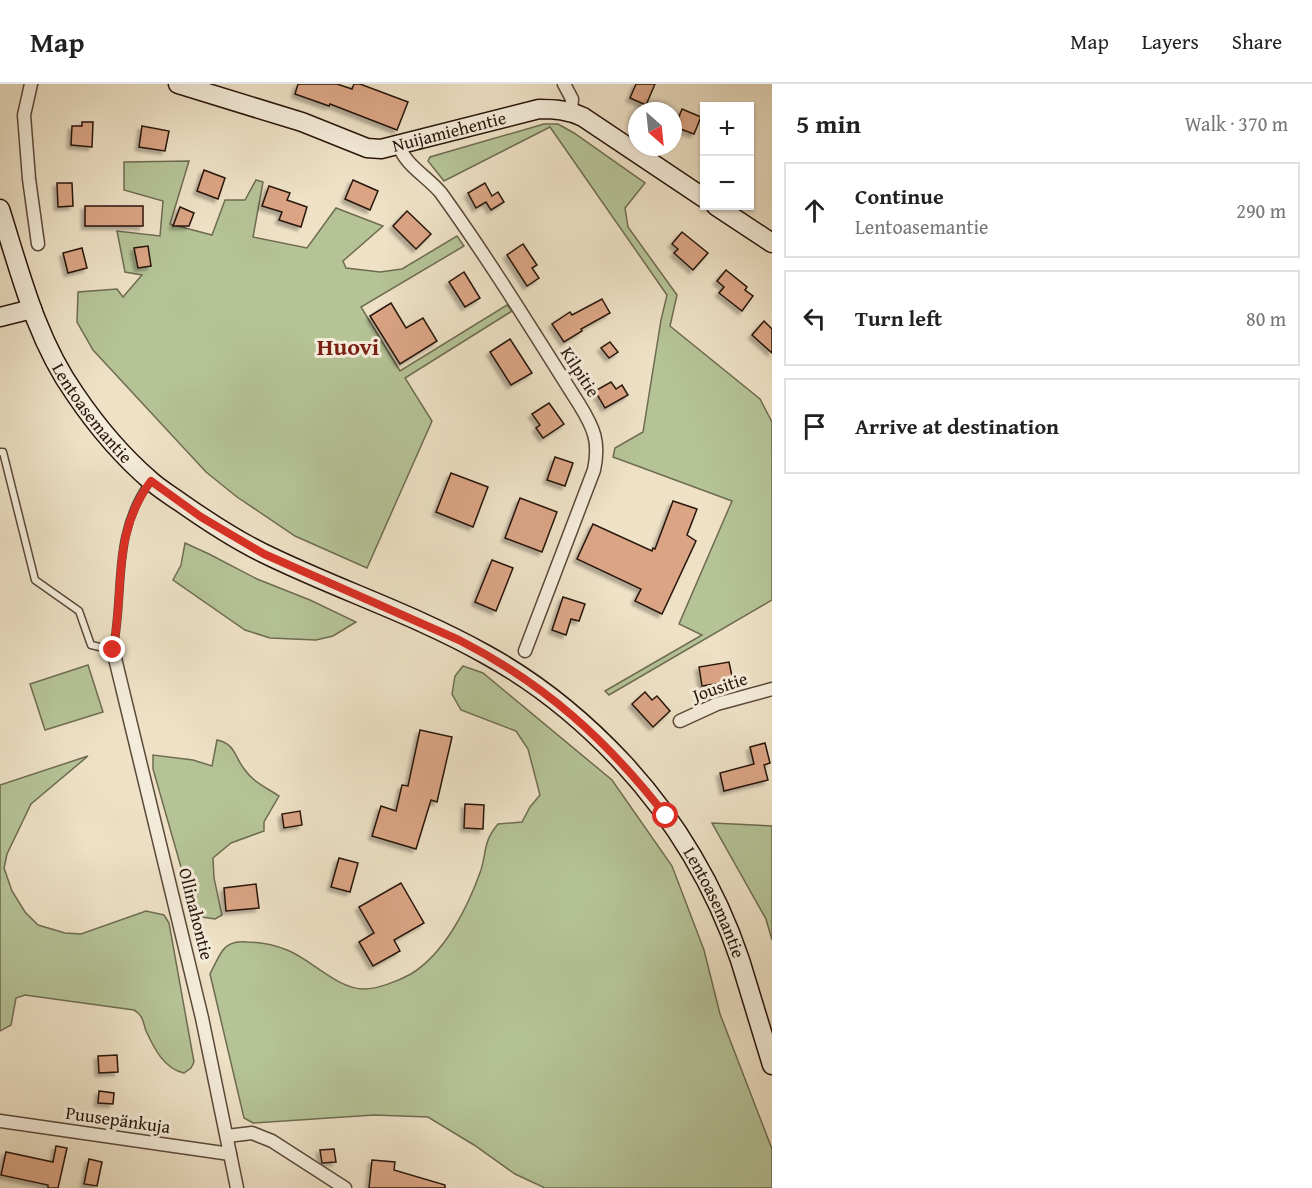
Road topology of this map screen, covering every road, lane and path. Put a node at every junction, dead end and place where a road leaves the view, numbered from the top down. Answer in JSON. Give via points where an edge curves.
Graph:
{"nodes":[{"id":1,"x":30,"y":84,"type":"edge"},
{"id":2,"x":178,"y":84,"type":"edge"},
{"id":3,"x":564,"y":84,"type":"edge"},
{"id":4,"x":571,"y":112,"type":"junction"},
{"id":5,"x":399,"y":146,"type":"junction"},
{"id":6,"x":700,"y":195,"type":"edge"},
{"id":7,"x":0,"y":208,"type":"edge"},
{"id":8,"x":722,"y":210,"type":"edge"},
{"id":9,"x":772,"y":243,"type":"edge"},
{"id":10,"x":38,"y":244,"type":"dead end"},
{"id":11,"x":32,"y":309,"type":"junction"},
{"id":12,"x":0,"y":317,"type":"edge"},
{"id":13,"x":0,"y":452,"type":"edge"},
{"id":14,"x":151,"y":481,"type":"junction"},
{"id":15,"x":113,"y":650,"type":"junction"},
{"id":16,"x":525,"y":651,"type":"dead end"},
{"id":17,"x":772,"y":689,"type":"edge"},
{"id":18,"x":680,"y":721,"type":"dead end"},
{"id":19,"x":772,"y":1065,"type":"edge"},
{"id":20,"x":0,"y":1122,"type":"edge"},
{"id":21,"x":227,"y":1136,"type":"junction"},
{"id":22,"x":230,"y":1154,"type":"junction"},
{"id":23,"x":237,"y":1188,"type":"edge"},
{"id":24,"x":345,"y":1188,"type":"edge"}],
"edges":[{"from":1,"to":10,"type":"street","via":[[24,115]]},
{"from":2,"to":5,"type":"main road","name":"Nuijamiehentie","via":[[302,122],[367,148]]},
{"from":3,"to":4,"type":"street","via":[[572,99]]},
{"from":4,"to":5,"type":"main road","name":"Nuijamiehentie","via":[[539,109]]},
{"from":4,"to":6,"type":"main road","name":"Nuijamiehentie"},
{"from":5,"to":16,"type":"street","name":"Kilpitie","via":[[402,156],[438,190],[464,226],[594,433],[594,470]]},
{"from":7,"to":11,"type":"main road","name":"Lentoasemantie"},
{"from":8,"to":9,"type":"main road"},
{"from":11,"to":12,"type":"main road"},
{"from":11,"to":14,"type":"main road","name":"Lentoasemantie","via":[[74,393]]},
{"from":13,"to":15,"type":"lane","via":[[34,580],[79,611],[91,645]]},
{"from":14,"to":15,"type":"lane","via":[[138,498],[127,527]]},
{"from":14,"to":19,"type":"main road","name":"Lentoasemantie","via":[[201,517],[264,554],[486,654],[556,701],[607,746],[666,816],[704,877],[739,959]]},
{"from":15,"to":21,"type":"street","name":"Ollinahontie"},
{"from":17,"to":18,"type":"street","name":"Jousitie","via":[[717,704]]},
{"from":20,"to":22,"type":"street","name":"Puusepänkuja"},
{"from":21,"to":22,"type":"street","name":"Ollinahontie"},
{"from":21,"to":24,"type":"street","via":[[252,1132]]},
{"from":22,"to":23,"type":"street","name":"Ollinahontie"}]}
